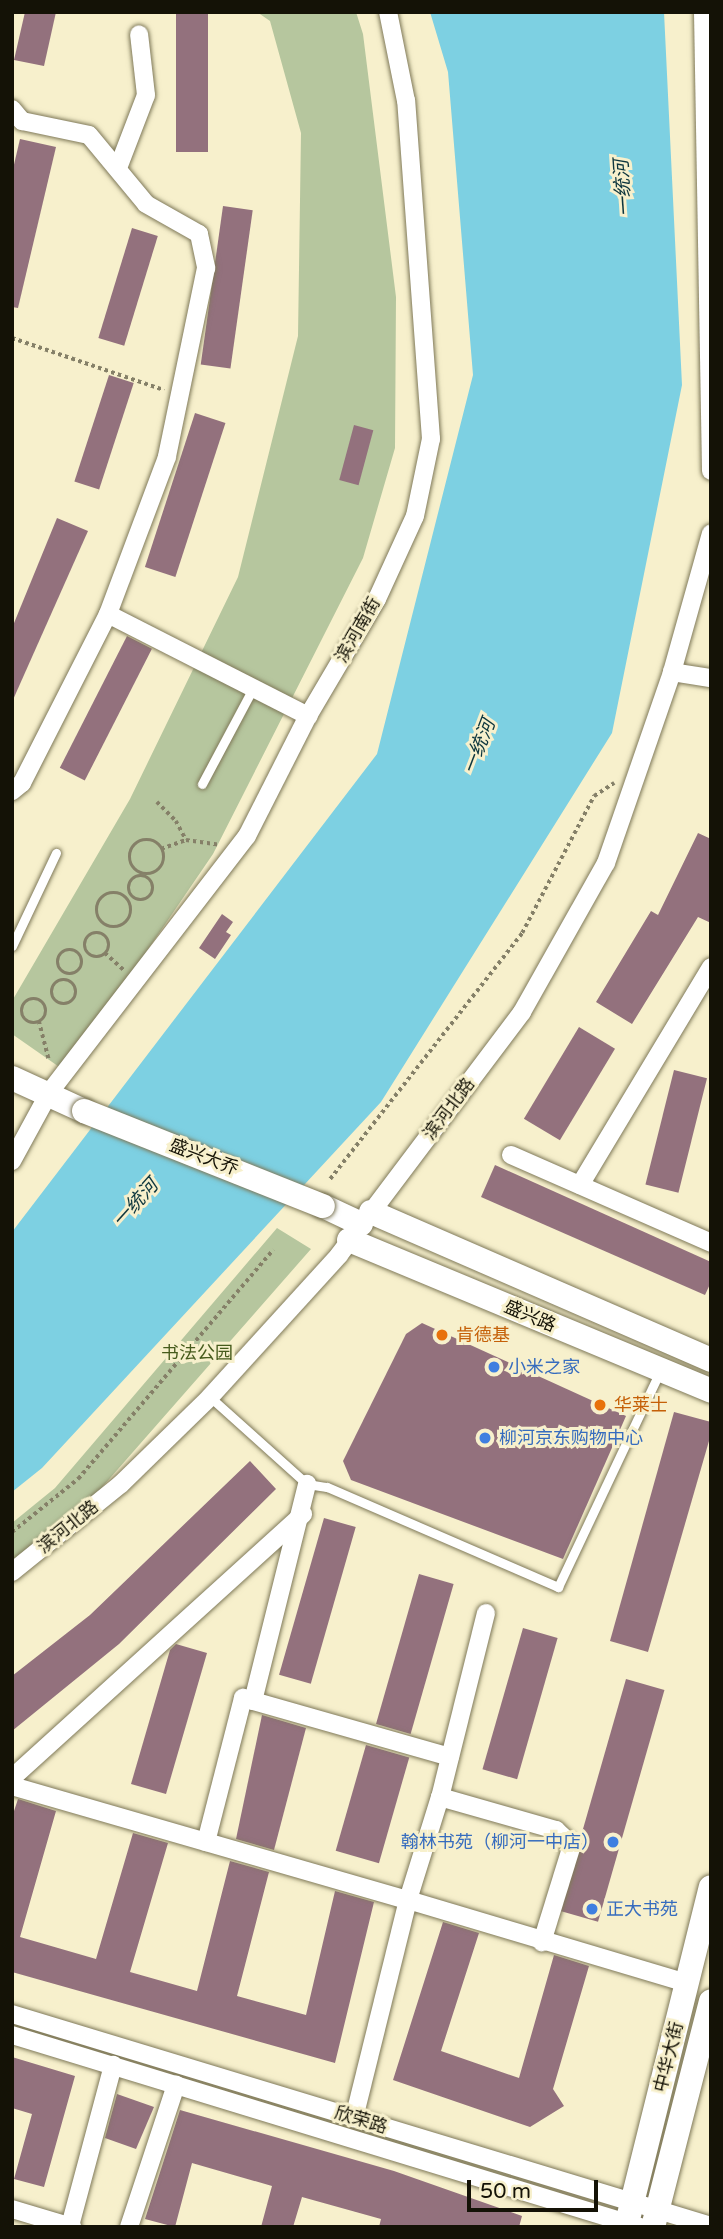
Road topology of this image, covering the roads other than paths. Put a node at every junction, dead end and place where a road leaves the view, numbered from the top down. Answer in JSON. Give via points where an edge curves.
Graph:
{"nodes":[{"id":1,"x":388,"y":12,"type":"edge"},
{"id":2,"x":703,"y":12,"type":"edge"},
{"id":3,"x":139,"y":34,"type":"dead end"},
{"id":4,"x":12,"y":109,"type":"edge"},
{"id":5,"x":118,"y":168,"type":"junction"},
{"id":6,"x":711,"y":471,"type":"edge"},
{"id":7,"x":711,"y":533,"type":"edge"},
{"id":8,"x":108,"y":614,"type":"junction"},
{"id":9,"x":672,"y":672,"type":"junction"},
{"id":10,"x":711,"y":678,"type":"edge"},
{"id":11,"x":253,"y":688,"type":"junction"},
{"id":12,"x":308,"y":716,"type":"junction"},
{"id":13,"x":202,"y":784,"type":"dead end"},
{"id":14,"x":12,"y":791,"type":"edge"},
{"id":15,"x":57,"y":853,"type":"dead end"},
{"id":16,"x":12,"y":946,"type":"edge"},
{"id":17,"x":711,"y":967,"type":"edge"},
{"id":18,"x":12,"y":1078,"type":"edge"},
{"id":19,"x":49,"y":1093,"type":"junction"},
{"id":20,"x":511,"y":1155,"type":"dead end"},
{"id":21,"x":12,"y":1161,"type":"edge"},
{"id":22,"x":580,"y":1185,"type":"junction"},
{"id":23,"x":360,"y":1226,"type":"junction"},
{"id":24,"x":711,"y":1243,"type":"edge"},
{"id":25,"x":711,"y":1360,"type":"edge"},
{"id":26,"x":660,"y":1370,"type":"junction"},
{"id":27,"x":711,"y":1391,"type":"edge"},
{"id":28,"x":210,"y":1397,"type":"junction"},
{"id":29,"x":307,"y":1484,"type":"junction"},
{"id":30,"x":303,"y":1514,"type":"junction"},
{"id":31,"x":12,"y":1572,"type":"edge"},
{"id":32,"x":486,"y":1613,"type":"dead end"},
{"id":33,"x":253,"y":1701,"type":"junction"},
{"id":34,"x":450,"y":1757,"type":"junction"},
{"id":35,"x":12,"y":1778,"type":"edge"},
{"id":36,"x":12,"y":1786,"type":"edge"},
{"id":37,"x":440,"y":1797,"type":"junction"},
{"id":38,"x":206,"y":1842,"type":"junction"},
{"id":39,"x":710,"y":1893,"type":"edge"},
{"id":40,"x":408,"y":1900,"type":"junction"},
{"id":41,"x":542,"y":1942,"type":"junction"},
{"id":42,"x":687,"y":1983,"type":"junction"},
{"id":43,"x":711,"y":2001,"type":"edge"},
{"id":44,"x":12,"y":2014,"type":"edge"},
{"id":45,"x":12,"y":2035,"type":"edge"},
{"id":46,"x":113,"y":2065,"type":"junction"},
{"id":47,"x":176,"y":2085,"type":"junction"},
{"id":48,"x":354,"y":2118,"type":"junction"},
{"id":49,"x":12,"y":2209,"type":"edge"},
{"id":50,"x":640,"y":2219,"type":"edge"},
{"id":51,"x":711,"y":2226,"type":"edge"},
{"id":52,"x":71,"y":2227,"type":"edge"},
{"id":53,"x":130,"y":2227,"type":"edge"}],
"edges":[{"from":1,"to":12,"type":"street","name":"滨河南街","via":[[406,102],[431,439],[415,516],[377,599]]},
{"from":2,"to":6,"type":"street"},
{"from":3,"to":5,"type":"street","via":[[146,95]]},
{"from":4,"to":5,"type":"street","via":[[22,121],[89,135]]},
{"from":5,"to":8,"type":"street","via":[[146,204],[199,234],[206,268],[167,457]]},
{"from":7,"to":9,"type":"street","name":"滨河北路"},
{"from":8,"to":11,"type":"street"},
{"from":8,"to":14,"type":"street","via":[[22,783]]},
{"from":9,"to":10,"type":"street"},
{"from":9,"to":23,"type":"street","name":"滨河北路","via":[[606,863],[522,1012]]},
{"from":11,"to":12,"type":"street"},
{"from":11,"to":13,"type":"lane"},
{"from":12,"to":19,"type":"street","name":"滨河南街","via":[[235,852]]},
{"from":15,"to":16,"type":"lane"},
{"from":17,"to":22,"type":"street"},
{"from":18,"to":19,"type":"street","name":"盛兴大乔"},
{"from":19,"to":21,"type":"street","name":"滨河南街"},
{"from":19,"to":23,"type":"street","name":"盛兴大乔","bridge":true,"via":[[323,1206]]},
{"from":20,"to":22,"type":"street"},
{"from":22,"to":24,"type":"street"},
{"from":23,"to":25,"type":"street","name":"盛兴路"},
{"from":23,"to":26,"type":"street","name":"盛兴路"},
{"from":23,"to":28,"type":"street","name":"滨河北路"},
{"from":26,"to":27,"type":"street","name":"盛兴路"},
{"from":26,"to":29,"type":"lane","via":[[558,1587],[327,1487]]},
{"from":28,"to":29,"type":"lane"},
{"from":28,"to":31,"type":"street","name":"滨河北路","via":[[121,1483]]},
{"from":29,"to":30,"type":"street"},
{"from":30,"to":33,"type":"street"},
{"from":30,"to":35,"type":"street"},
{"from":32,"to":34,"type":"street"},
{"from":33,"to":34,"type":"street"},
{"from":33,"to":38,"type":"street","via":[[243,1698]]},
{"from":34,"to":37,"type":"street"},
{"from":36,"to":38,"type":"street"},
{"from":37,"to":40,"type":"street"},
{"from":37,"to":41,"type":"street","via":[[556,1830],[572,1845]]},
{"from":38,"to":40,"type":"street"},
{"from":39,"to":42,"type":"street","name":"中华大街"},
{"from":40,"to":41,"type":"street"},
{"from":40,"to":48,"type":"street"},
{"from":41,"to":42,"type":"street"},
{"from":42,"to":50,"type":"street","name":"中华大街"},
{"from":43,"to":50,"type":"street","name":"中华大街"},
{"from":44,"to":48,"type":"street","name":"欣荣路"},
{"from":45,"to":46,"type":"street","name":"欣荣路"},
{"from":46,"to":47,"type":"street","name":"欣荣路"},
{"from":46,"to":52,"type":"street"},
{"from":47,"to":50,"type":"street","name":"欣荣路"},
{"from":47,"to":53,"type":"street"},
{"from":48,"to":50,"type":"street","name":"欣荣路"},
{"from":49,"to":52,"type":"street"},
{"from":50,"to":51,"type":"street","name":"欣荣路"}]}
